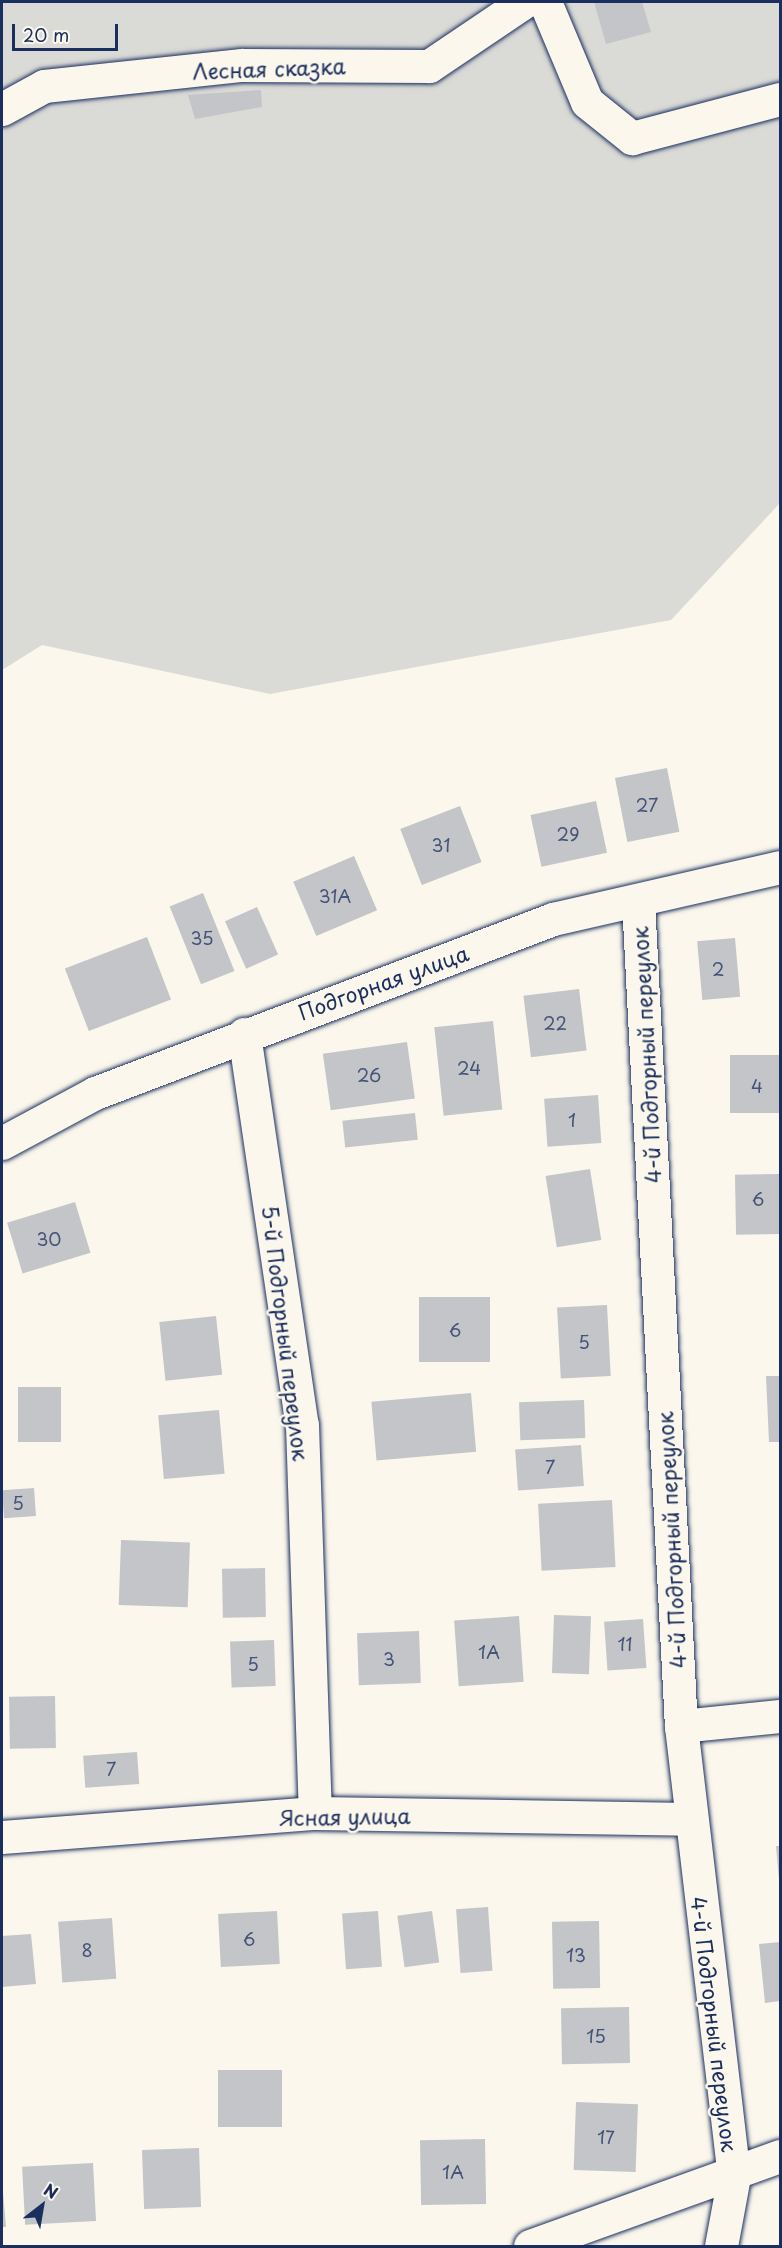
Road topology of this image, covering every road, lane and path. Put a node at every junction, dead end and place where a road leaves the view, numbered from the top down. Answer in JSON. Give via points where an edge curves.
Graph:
{"nodes":[{"id":1,"x":524,"y":2,"type":"edge"},
{"id":2,"x":544,"y":2,"type":"edge"},
{"id":3,"x":780,"y":99,"type":"edge"},
{"id":4,"x":2,"y":109,"type":"edge"},
{"id":5,"x":780,"y":867,"type":"edge"},
{"id":6,"x":638,"y":901,"type":"junction"},
{"id":7,"x":244,"y":1034,"type":"junction"},
{"id":8,"x":2,"y":1143,"type":"edge"},
{"id":9,"x":780,"y":1716,"type":"edge"},
{"id":10,"x":681,"y":1726,"type":"junction"},
{"id":11,"x":315,"y":1813,"type":"junction"},
{"id":12,"x":689,"y":1819,"type":"junction"},
{"id":13,"x":2,"y":1837,"type":"edge"},
{"id":14,"x":780,"y":2156,"type":"edge"},
{"id":15,"x":734,"y":2176,"type":"junction"},
{"id":16,"x":530,"y":2247,"type":"edge"},
{"id":17,"x":721,"y":2247,"type":"edge"}],
"edges":[{"from":1,"to":4,"type":"street","name":"Лесная сказка","via":[[429,66],[242,65],[44,86]]},
{"from":2,"to":3,"type":"street","via":[[587,102],[632,138]]},
{"from":5,"to":6,"type":"street","name":"Подгорная улица"},
{"from":6,"to":7,"type":"street","name":"Подгорная улица","via":[[553,919]]},
{"from":6,"to":10,"type":"street","name":"4-й Подгорный переулок"},
{"from":7,"to":8,"type":"street","name":"Подгорная улица","via":[[95,1093]]},
{"from":7,"to":11,"type":"street","name":"5-й Подгорный переулок","via":[[302,1425]]},
{"from":9,"to":10,"type":"street"},
{"from":10,"to":12,"type":"street","name":"4-й Подгорный переулок"},
{"from":11,"to":12,"type":"street","name":"Ясная улица"},
{"from":11,"to":13,"type":"street","name":"Ясная улица"},
{"from":12,"to":15,"type":"street","name":"4-й Подгорный переулок"},
{"from":14,"to":15,"type":"street"},
{"from":15,"to":16,"type":"street"},
{"from":15,"to":17,"type":"street","name":"4-й Подгорный переулок"}]}
